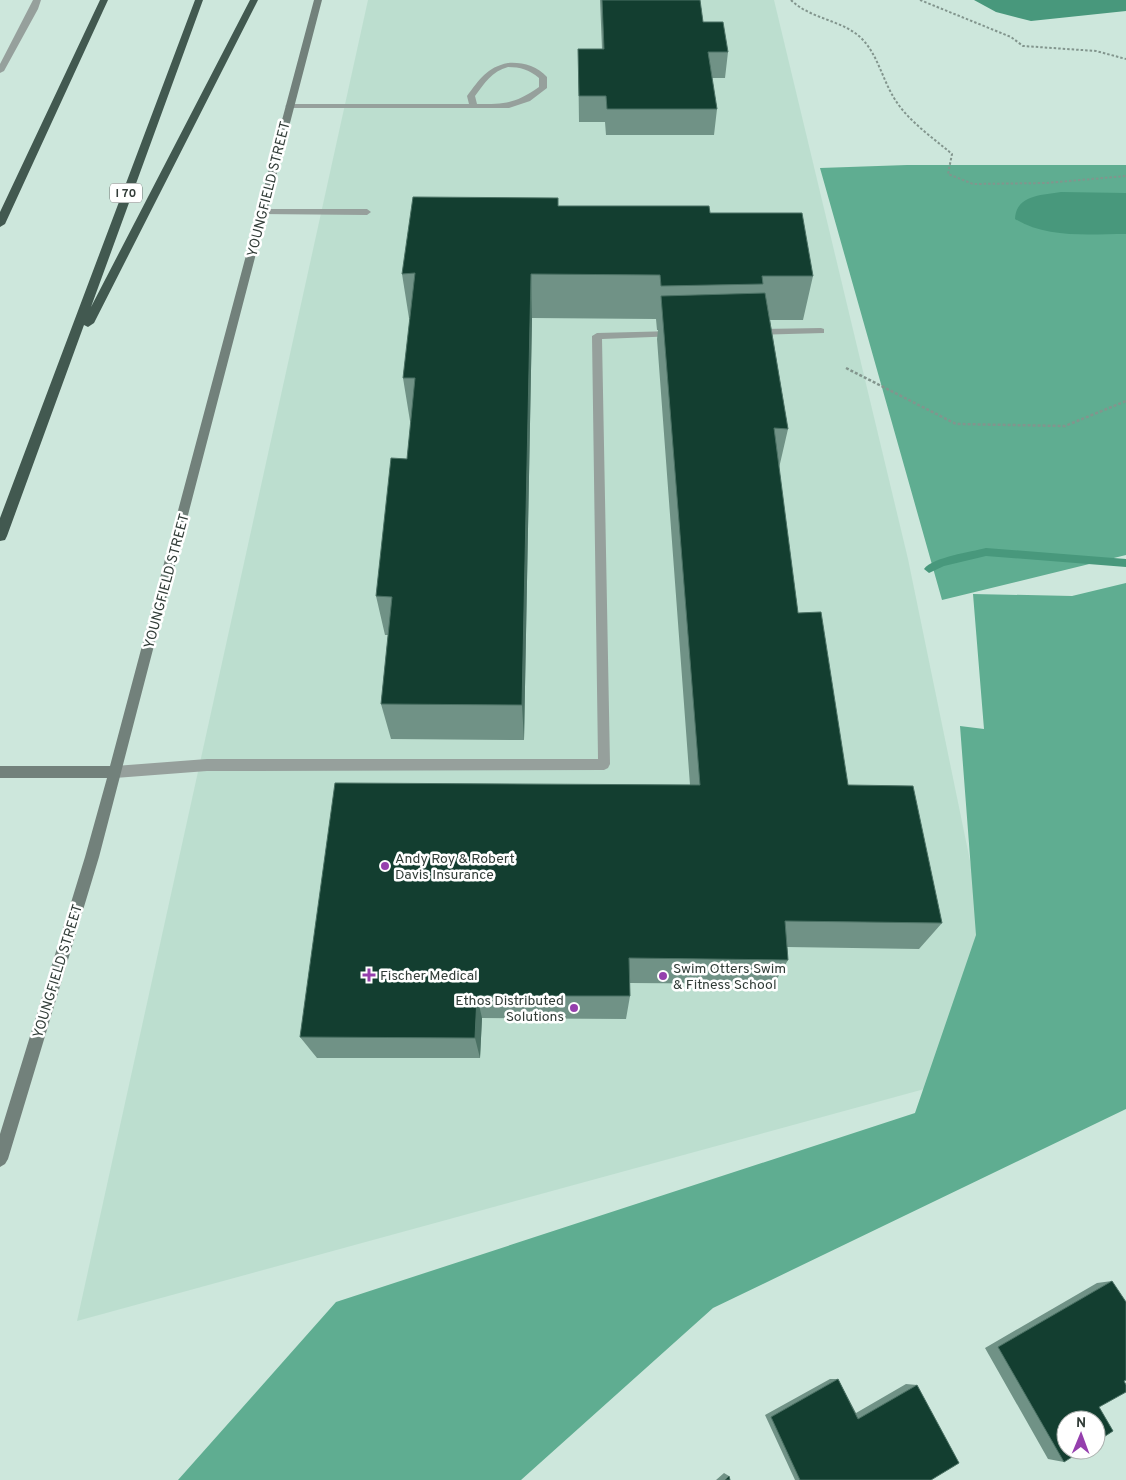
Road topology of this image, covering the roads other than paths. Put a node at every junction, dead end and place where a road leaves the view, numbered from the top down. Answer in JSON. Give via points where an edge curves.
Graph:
{"nodes":[{"id":1,"x":37,"y":0,"type":"edge"},
{"id":2,"x":104,"y":0,"type":"edge"},
{"id":3,"x":199,"y":0,"type":"edge"},
{"id":4,"x":254,"y":0,"type":"edge"},
{"id":5,"x":318,"y":0,"type":"edge"},
{"id":6,"x":0,"y":71,"type":"edge"},
{"id":7,"x":473,"y":104,"type":"junction"},
{"id":8,"x":289,"y":106,"type":"junction"},
{"id":9,"x":262,"y":212,"type":"junction"},
{"id":10,"x":367,"y":212,"type":"dead end"},
{"id":11,"x":0,"y":224,"type":"edge"},
{"id":12,"x":821,"y":331,"type":"dead end"},
{"id":13,"x":743,"y":333,"type":"edge"},
{"id":14,"x":685,"y":334,"type":"edge"},
{"id":15,"x":56,"y":387,"type":"junction"},
{"id":16,"x":0,"y":536,"type":"edge"},
{"id":17,"x":0,"y":772,"type":"edge"},
{"id":18,"x":115,"y":772,"type":"junction"},
{"id":19,"x":0,"y":1159,"type":"edge"}],
"edges":[{"from":1,"to":6,"type":"lane"},
{"from":2,"to":11,"type":"highway"},
{"from":3,"to":15,"type":"highway","number":"I 70"},
{"from":4,"to":15,"type":"highway"},
{"from":5,"to":8,"type":"main road","name":"YOUNGFIELD STREET"},
{"from":7,"to":7,"type":"lane","via":[[509,106],[527,99],[543,88],[543,76],[529,66],[495,69],[471,96]]},
{"from":7,"to":8,"type":"lane"},
{"from":8,"to":9,"type":"main road","name":"YOUNGFIELD STREET"},
{"from":9,"to":10,"type":"lane"},
{"from":9,"to":18,"type":"main road","name":"YOUNGFIELD STREET"},
{"from":12,"to":13,"type":"lane"},
{"from":14,"to":18,"type":"lane","via":[[597,336],[604,764],[207,765]]},
{"from":15,"to":16,"type":"highway","number":"I 70"},
{"from":17,"to":18,"type":"main road"},
{"from":18,"to":19,"type":"main road","name":"YOUNGFIELD STREET"}]}
